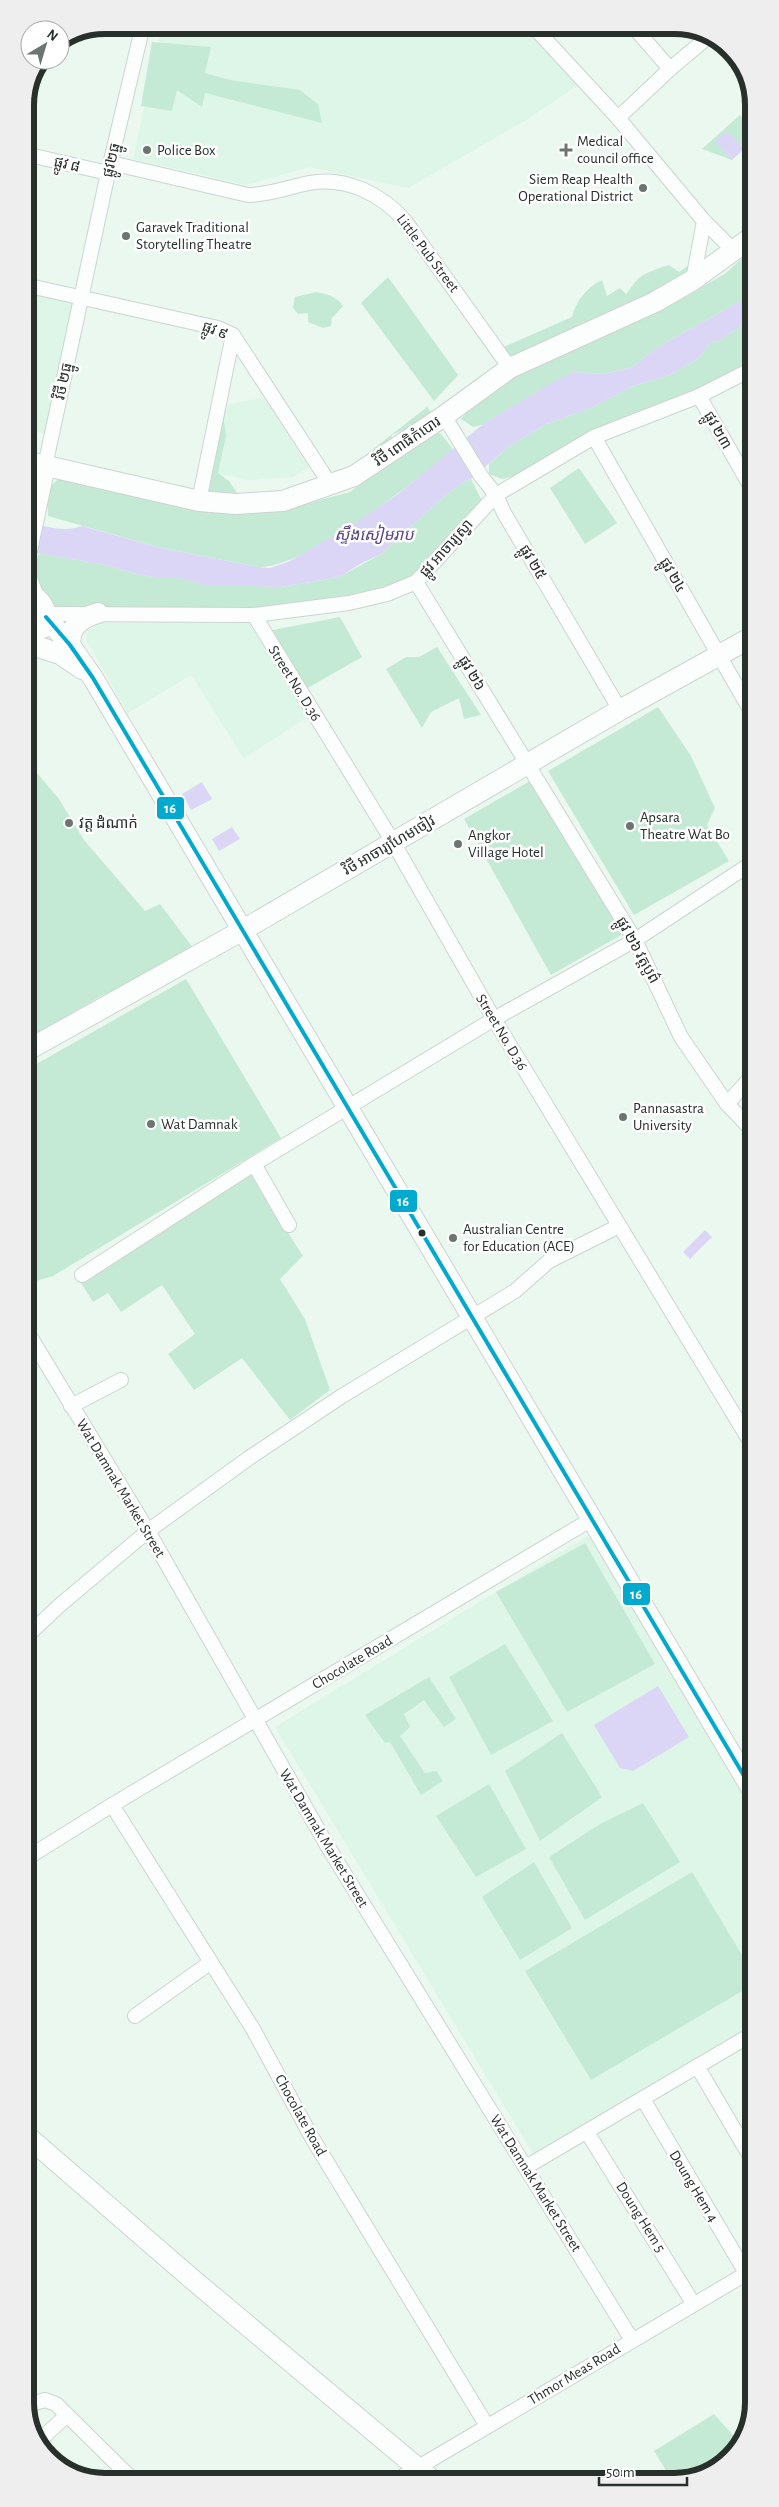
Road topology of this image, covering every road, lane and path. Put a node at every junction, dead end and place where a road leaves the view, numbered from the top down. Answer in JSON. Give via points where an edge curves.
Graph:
{"nodes":[{"id":1,"x":141,"y":34,"type":"edge"},
{"id":2,"x":540,"y":34,"type":"edge"},
{"id":3,"x":640,"y":34,"type":"edge"},
{"id":4,"x":704,"y":40,"type":"edge"},
{"id":5,"x":670,"y":69,"type":"junction"},
{"id":6,"x":618,"y":118,"type":"junction"},
{"id":7,"x":34,"y":156,"type":"edge"},
{"id":8,"x":109,"y":168,"type":"junction"},
{"id":9,"x":704,"y":222,"type":"junction"},
{"id":10,"x":745,"y":242,"type":"edge"},
{"id":11,"x":734,"y":251,"type":"junction"},
{"id":12,"x":693,"y":280,"type":"junction"},
{"id":13,"x":34,"y":287,"type":"edge"},
{"id":14,"x":81,"y":296,"type":"junction"},
{"id":15,"x":233,"y":335,"type":"junction"},
{"id":16,"x":510,"y":368,"type":"junction"},
{"id":17,"x":745,"y":372,"type":"edge"},
{"id":18,"x":698,"y":396,"type":"junction"},
{"id":19,"x":444,"y":416,"type":"junction"},
{"id":20,"x":594,"y":437,"type":"junction"},
{"id":21,"x":34,"y":463,"type":"edge"},
{"id":22,"x":45,"y":466,"type":"junction"},
{"id":23,"x":745,"y":477,"type":"edge"},
{"id":24,"x":330,"y":484,"type":"junction"},
{"id":25,"x":496,"y":495,"type":"junction"},
{"id":26,"x":199,"y":501,"type":"junction"},
{"id":27,"x":34,"y":517,"type":"edge"},
{"id":28,"x":416,"y":582,"type":"junction"},
{"id":29,"x":34,"y":597,"type":"edge"},
{"id":30,"x":98,"y":613,"type":"junction"},
{"id":31,"x":46,"y":615,"type":"junction"},
{"id":32,"x":254,"y":615,"type":"junction"},
{"id":33,"x":34,"y":637,"type":"edge"},
{"id":34,"x":745,"y":641,"type":"edge"},
{"id":35,"x":34,"y":644,"type":"edge"},
{"id":36,"x":70,"y":645,"type":"junction"},
{"id":37,"x":719,"y":655,"type":"junction"},
{"id":38,"x":93,"y":678,"type":"junction"},
{"id":39,"x":745,"y":701,"type":"edge"},
{"id":40,"x":620,"y":710,"type":"junction"},
{"id":41,"x":528,"y":766,"type":"junction"},
{"id":42,"x":393,"y":842,"type":"junction"},
{"id":43,"x":745,"y":868,"type":"edge"},
{"id":44,"x":243,"y":930,"type":"junction"},
{"id":45,"x":634,"y":940,"type":"junction"},
{"id":46,"x":494,"y":1019,"type":"junction"},
{"id":47,"x":34,"y":1047,"type":"edge"},
{"id":48,"x":745,"y":1084,"type":"edge"},
{"id":49,"x":728,"y":1104,"type":"junction"},
{"id":50,"x":348,"y":1108,"type":"junction"},
{"id":51,"x":745,"y":1123,"type":"edge"},
{"id":52,"x":254,"y":1164,"type":"junction"},
{"id":53,"x":289,"y":1225,"type":"dead end"},
{"id":54,"x":619,"y":1226,"type":"junction"},
{"id":55,"x":82,"y":1275,"type":"dead end"},
{"id":56,"x":472,"y":1318,"type":"junction"},
{"id":57,"x":34,"y":1344,"type":"edge"},
{"id":58,"x":121,"y":1380,"type":"dead end"},
{"id":59,"x":71,"y":1406,"type":"junction"},
{"id":60,"x":745,"y":1433,"type":"edge"},
{"id":61,"x":592,"y":1519,"type":"junction"},
{"id":62,"x":148,"y":1531,"type":"junction"},
{"id":63,"x":34,"y":1629,"type":"edge"},
{"id":64,"x":255,"y":1721,"type":"junction"},
{"id":65,"x":745,"y":1777,"type":"edge"},
{"id":66,"x":112,"y":1805,"type":"junction"},
{"id":67,"x":34,"y":1854,"type":"edge"},
{"id":68,"x":211,"y":1962,"type":"junction"},
{"id":69,"x":135,"y":2016,"type":"dead end"},
{"id":70,"x":745,"y":2042,"type":"edge"},
{"id":71,"x":697,"y":2066,"type":"junction"},
{"id":72,"x":643,"y":2098,"type":"junction"},
{"id":73,"x":587,"y":2132,"type":"junction"},
{"id":74,"x":34,"y":2147,"type":"edge"},
{"id":75,"x":745,"y":2149,"type":"edge"},
{"id":76,"x":526,"y":2167,"type":"junction"},
{"id":77,"x":745,"y":2263,"type":"edge"},
{"id":78,"x":745,"y":2274,"type":"edge"},
{"id":79,"x":694,"y":2303,"type":"junction"},
{"id":80,"x":632,"y":2340,"type":"junction"},
{"id":81,"x":34,"y":2403,"type":"edge"},
{"id":82,"x":67,"y":2415,"type":"junction"},
{"id":83,"x":487,"y":2426,"type":"junction"},
{"id":84,"x":43,"y":2437,"type":"edge"},
{"id":85,"x":417,"y":2467,"type":"junction"},
{"id":86,"x":126,"y":2473,"type":"edge"},
{"id":87,"x":408,"y":2473,"type":"edge"},
{"id":88,"x":424,"y":2473,"type":"edge"}],
"edges":[{"from":1,"to":8,"type":"street","name":"ផ្លូវ២ធ្នូ"},
{"from":2,"to":6,"type":"street"},
{"from":3,"to":5,"type":"street"},
{"from":4,"to":5,"type":"street"},
{"from":5,"to":6,"type":"street"},
{"from":6,"to":9,"type":"street"},
{"from":7,"to":8,"type":"street","name":"ផ្លូវ ៨"},
{"from":8,"to":14,"type":"street","name":"ផ្លូវ២ធ្នូ"},
{"from":8,"to":16,"type":"street","name":"Little Pub Street","via":[[248,195],[321,181],[341,182],[362,189],[406,221]]},
{"from":9,"to":11,"type":"street"},
{"from":9,"to":12,"type":"street"},
{"from":10,"to":11,"type":"street","name":"វិថី ពោធិកំបោរ"},
{"from":11,"to":12,"type":"street","name":"វិថី ពោធិកំបោរ"},
{"from":12,"to":16,"type":"street","name":"វិថី ពោធិកំបោរ","via":[[655,302]]},
{"from":13,"to":14,"type":"street","name":"ផ្លូវ ៩"},
{"from":14,"to":15,"type":"street","name":"ផ្លូវ ៩","via":[[218,328]]},
{"from":14,"to":22,"type":"street","name":"វិថី ២ធ្នូ"},
{"from":15,"to":24,"type":"street","name":"ផ្លូវ ៩"},
{"from":15,"to":26,"type":"street"},
{"from":16,"to":19,"type":"street","name":"វិថី ពោធិកំបោរ"},
{"from":17,"to":18,"type":"street","name":"ផ្លូវ អាចារ្យស្វា"},
{"from":18,"to":20,"type":"street","name":"ផ្លូវ អាចារ្យស្វា"},
{"from":18,"to":23,"type":"street","name":"ផ្លូវ ២៣"},
{"from":19,"to":24,"type":"street","name":"វិថី ពោធិកំបោរ","via":[[362,471]]},
{"from":19,"to":25,"type":"street","name":"ផ្លូវ ២៥"},
{"from":20,"to":25,"type":"street","name":"ផ្លូវ អាចារ្យស្វា"},
{"from":20,"to":37,"type":"street","name":"ផ្លូវ ២៤"},
{"from":21,"to":22,"type":"street","name":"វិថី ពោធិកំបោរ"},
{"from":22,"to":26,"type":"street","name":"វិថី ពោធិកំបោរ"},
{"from":22,"to":27,"type":"street"},
{"from":24,"to":26,"type":"street","name":"វិថី ពោធិកំបោរ","via":[[283,500],[236,504]]},
{"from":25,"to":28,"type":"street","name":"ផ្លូវ អាចារ្យស្វា"},
{"from":25,"to":40,"type":"street","name":"ផ្លូវ ២៥"},
{"from":28,"to":32,"type":"street","name":"ផ្លូវ អាចារ្យស្វា","via":[[368,599]]},
{"from":28,"to":41,"type":"street","name":"ផ្លូវ ២៦"},
{"from":29,"to":31,"type":"street"},
{"from":30,"to":31,"type":"street","name":"ផ្លូវ អាចារ្យស្វា"},
{"from":30,"to":32,"type":"street","name":"ផ្លូវ អាចារ្យស្វា"},
{"from":30,"to":36,"type":"street","via":[[79,621],[73,628]]},
{"from":31,"to":33,"type":"street","via":[[41,632]]},
{"from":31,"to":36,"type":"street"},
{"from":32,"to":42,"type":"street","name":"Street No. D.36"},
{"from":34,"to":37,"type":"street","name":"វិថី អាចារ្យហែមចៀវ"},
{"from":35,"to":38,"type":"street","via":[[60,654]]},
{"from":36,"to":38,"type":"street"},
{"from":37,"to":39,"type":"street","name":"ផ្លូវ ២៤"},
{"from":37,"to":40,"type":"street","name":"វិថី អាចារ្យហែមចៀវ"},
{"from":38,"to":44,"type":"street"},
{"from":40,"to":41,"type":"street","name":"វិថី អាចារ្យហែមចៀវ"},
{"from":41,"to":42,"type":"street","name":"វិថី អាចារ្យហែមចៀវ"},
{"from":41,"to":45,"type":"street","name":"ផ្លូវ ២៦ វត្តបូព៌"},
{"from":42,"to":44,"type":"street","name":"វិថី អាចារ្យហែមចៀវ"},
{"from":42,"to":46,"type":"street","name":"Street No. D.36"},
{"from":43,"to":45,"type":"street"},
{"from":44,"to":47,"type":"street","name":"វិថី អាចារ្យហែមចៀវ"},
{"from":44,"to":50,"type":"street"},
{"from":45,"to":46,"type":"street"},
{"from":45,"to":49,"type":"street","name":"ផ្លូវ ២៦ វត្តបូព៌","via":[[681,1036]]},
{"from":46,"to":50,"type":"street"},
{"from":46,"to":54,"type":"street","name":"Street No. D.36"},
{"from":48,"to":49,"type":"street"},
{"from":49,"to":51,"type":"street","name":"ផ្លូវ ២៦ វត្តបូព៌"},
{"from":50,"to":52,"type":"street"},
{"from":50,"to":56,"type":"street"},
{"from":52,"to":53,"type":"street"},
{"from":52,"to":55,"type":"street"},
{"from":54,"to":56,"type":"street","via":[[549,1261],[515,1291]]},
{"from":54,"to":60,"type":"street","name":"Street No. D.36"},
{"from":56,"to":61,"type":"street"},
{"from":56,"to":62,"type":"street","via":[[342,1396]]},
{"from":57,"to":59,"type":"street","name":"Wat Damnak Market Street"},
{"from":58,"to":59,"type":"street"},
{"from":59,"to":62,"type":"street","name":"Wat Damnak Market Street"},
{"from":61,"to":64,"type":"street","name":"Chocolate Road"},
{"from":61,"to":65,"type":"street"},
{"from":62,"to":63,"type":"street"},
{"from":62,"to":64,"type":"street","name":"Wat Damnak Market Street"},
{"from":64,"to":66,"type":"street","name":"Chocolate Road"},
{"from":64,"to":76,"type":"street","name":"Wat Damnak Market Street","via":[[328,1848]]},
{"from":66,"to":67,"type":"street","name":"Chocolate Road"},
{"from":66,"to":68,"type":"street","name":"Chocolate Road"},
{"from":68,"to":69,"type":"street"},
{"from":68,"to":83,"type":"street","name":"Chocolate Road","via":[[316,2144]]},
{"from":70,"to":71,"type":"street"},
{"from":71,"to":72,"type":"street"},
{"from":71,"to":75,"type":"street"},
{"from":72,"to":73,"type":"street"},
{"from":72,"to":77,"type":"street","name":"Doung Hem 4"},
{"from":73,"to":76,"type":"street"},
{"from":73,"to":79,"type":"street","name":"Doung Hem 5"},
{"from":74,"to":85,"type":"street"},
{"from":76,"to":80,"type":"street","name":"Wat Damnak Market Street"},
{"from":78,"to":79,"type":"street","name":"Thmor Meas Road"},
{"from":79,"to":80,"type":"street","name":"Thmor Meas Road"},
{"from":80,"to":83,"type":"street","name":"Thmor Meas Road"},
{"from":81,"to":82,"type":"street","via":[[51,2401]]},
{"from":82,"to":84,"type":"street"},
{"from":82,"to":86,"type":"street"},
{"from":83,"to":85,"type":"street","name":"Thmor Meas Road"},
{"from":85,"to":87,"type":"street","name":"Thmor Meas Road"},
{"from":85,"to":88,"type":"street"}]}
